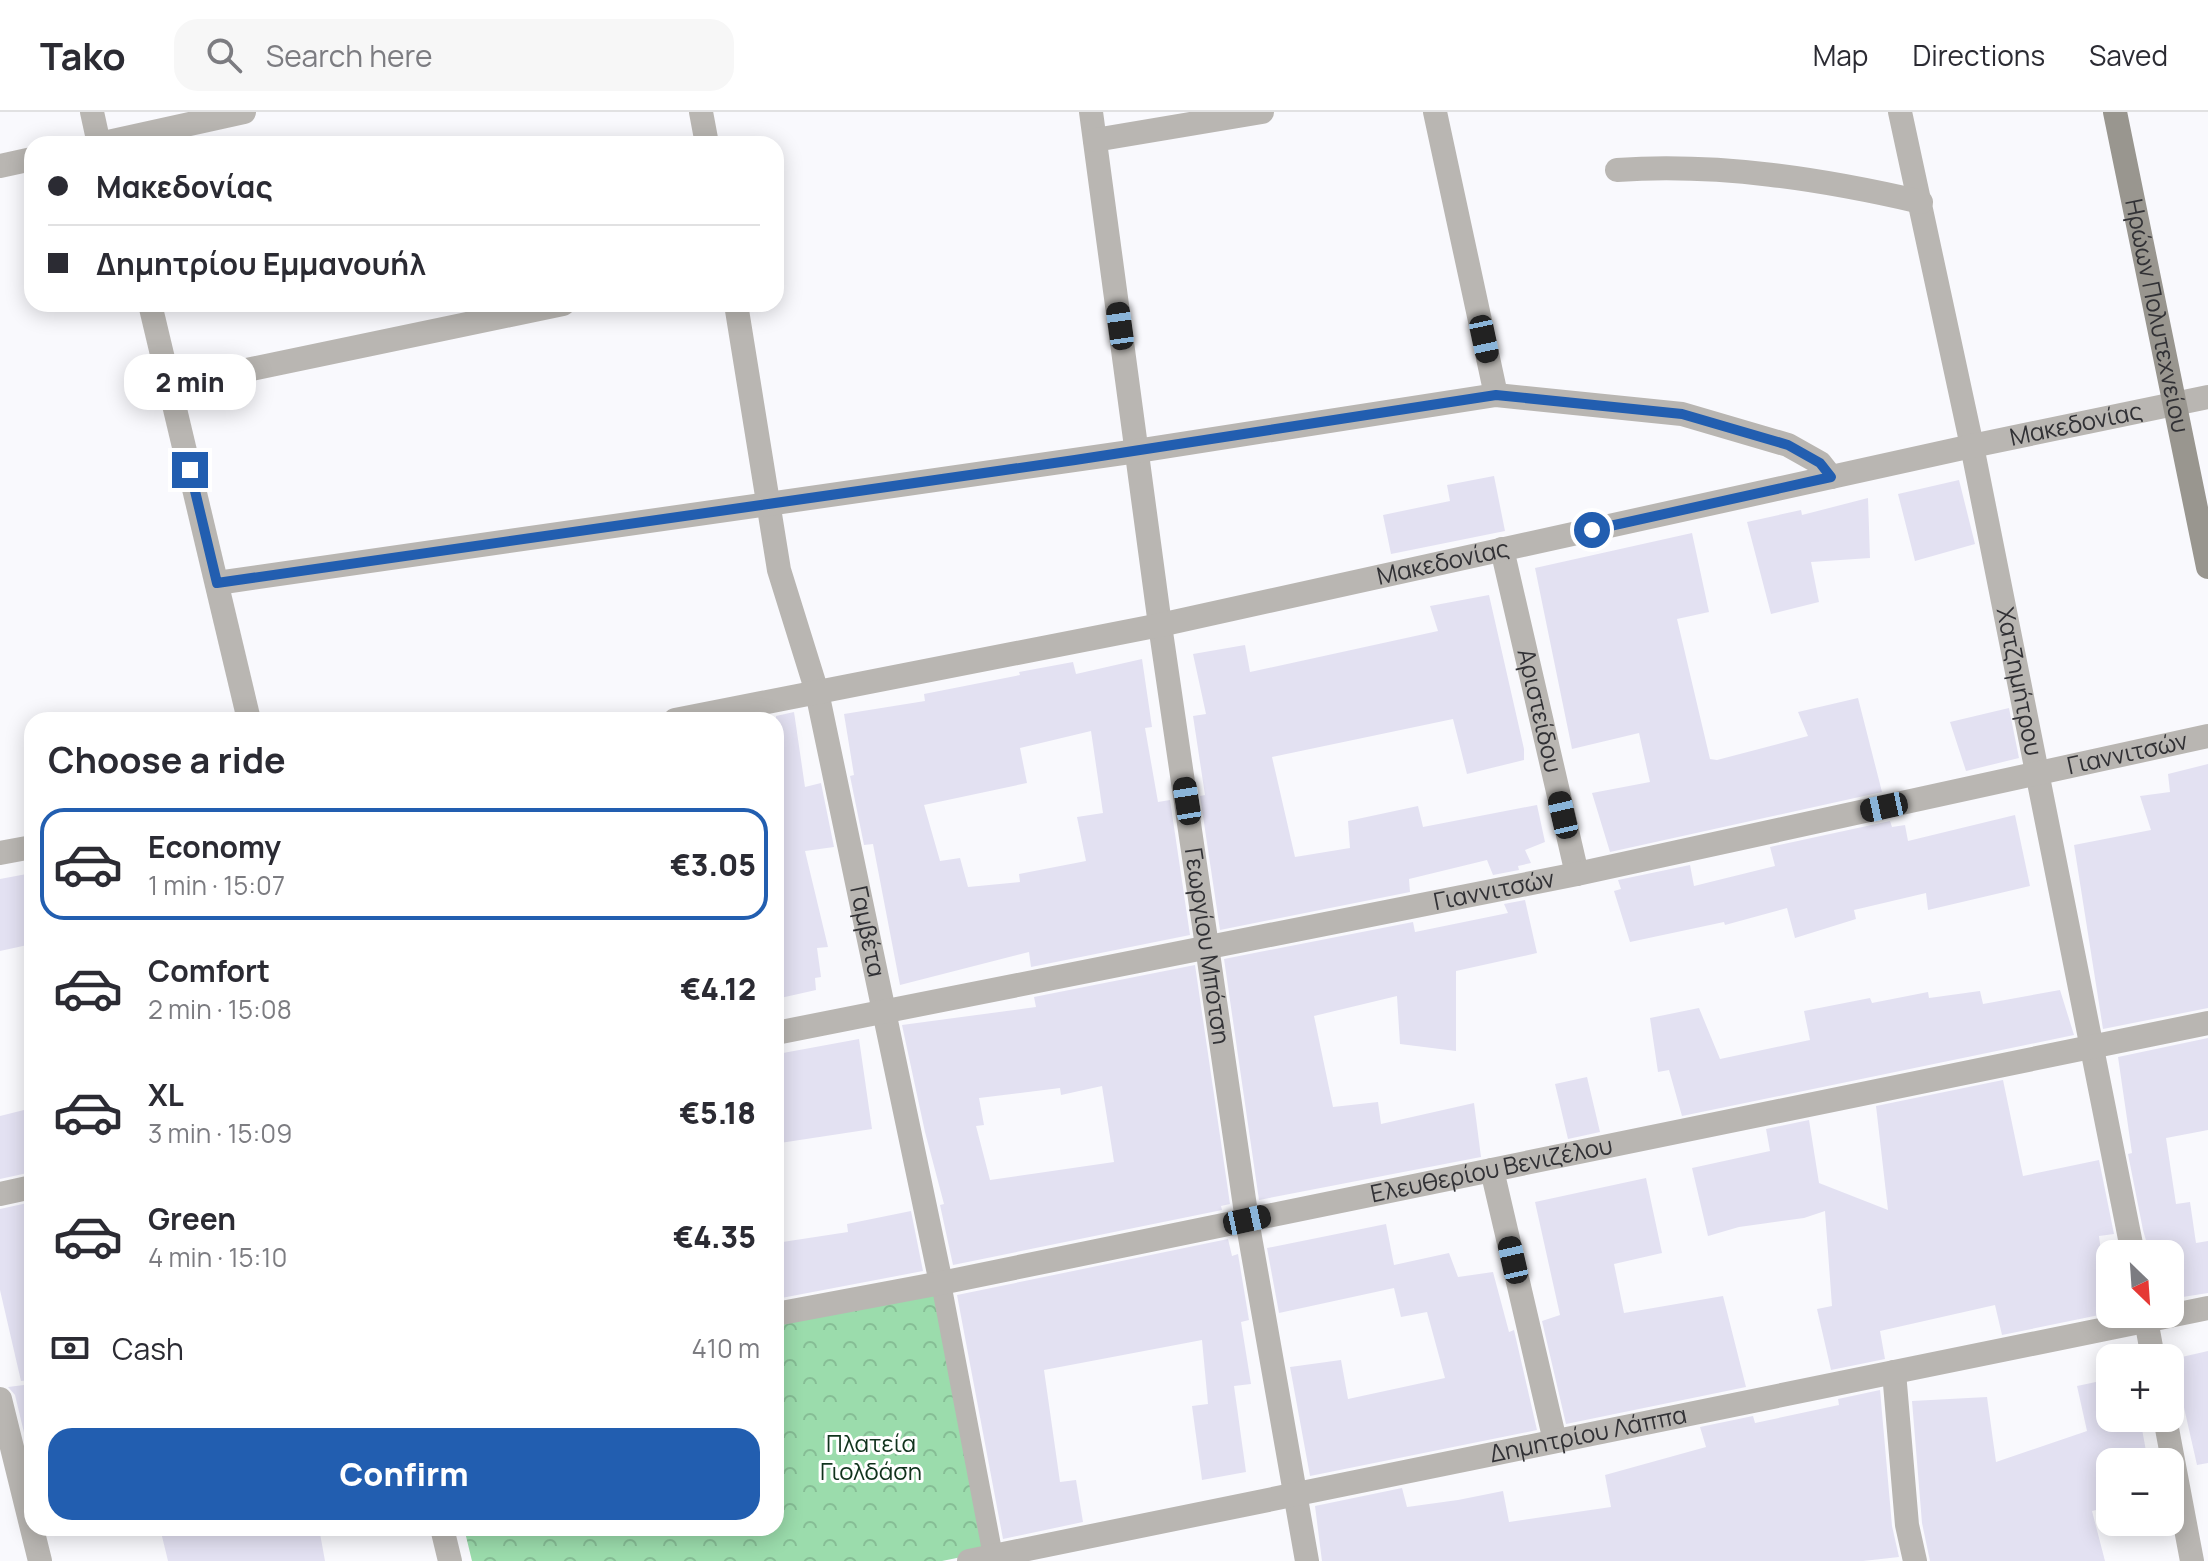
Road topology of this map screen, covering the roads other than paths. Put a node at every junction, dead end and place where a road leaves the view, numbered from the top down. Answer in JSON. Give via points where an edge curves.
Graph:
{"nodes":[{"id":1,"x":92,"y":112,"type":"edge"},
{"id":2,"x":244,"y":112,"type":"edge"},
{"id":3,"x":701,"y":112,"type":"edge"},
{"id":4,"x":1091,"y":112,"type":"edge"},
{"id":5,"x":1262,"y":112,"type":"edge"},
{"id":6,"x":1435,"y":112,"type":"edge"},
{"id":7,"x":1900,"y":112,"type":"edge"},
{"id":8,"x":2115,"y":112,"type":"edge"},
{"id":9,"x":102,"y":136,"type":"edge"},
{"id":10,"x":136,"y":136,"type":"edge"},
{"id":11,"x":706,"y":136,"type":"edge"},
{"id":12,"x":1095,"y":140,"type":"junction"},
{"id":13,"x":24,"y":161,"type":"edge"},
{"id":14,"x":0,"y":166,"type":"edge"},
{"id":15,"x":1617,"y":170,"type":"dead end"},
{"id":16,"x":1921,"y":202,"type":"junction"},
{"id":17,"x":152,"y":312,"type":"edge"},
{"id":18,"x":525,"y":312,"type":"edge"},
{"id":19,"x":737,"y":312,"type":"edge"},
{"id":20,"x":170,"y":386,"type":"junction"},
{"id":21,"x":1496,"y":395,"type":"junction"},
{"id":22,"x":2208,"y":397,"type":"edge"},
{"id":23,"x":2175,"y":404,"type":"junction"},
{"id":24,"x":1972,"y":446,"type":"junction"},
{"id":25,"x":1137,"y":451,"type":"junction"},
{"id":26,"x":1831,"y":477,"type":"junction"},
{"id":27,"x":768,"y":505,"type":"junction"},
{"id":28,"x":1502,"y":549,"type":"junction"},
{"id":29,"x":2208,"y":567,"type":"edge"},
{"id":30,"x":217,"y":583,"type":"junction"},
{"id":31,"x":1160,"y":625,"type":"junction"},
{"id":32,"x":817,"y":692,"type":"junction"},
{"id":33,"x":247,"y":712,"type":"edge"},
{"id":34,"x":716,"y":712,"type":"edge"},
{"id":35,"x":2208,"y":736,"type":"edge"},
{"id":36,"x":2037,"y":774,"type":"junction"},
{"id":37,"x":24,"y":848,"type":"edge"},
{"id":38,"x":0,"y":853,"type":"edge"},
{"id":39,"x":1577,"y":874,"type":"junction"},
{"id":40,"x":1209,"y":948,"type":"junction"},
{"id":41,"x":884,"y":1010,"type":"junction"},
{"id":42,"x":2208,"y":1023,"type":"edge"},
{"id":43,"x":784,"y":1031,"type":"edge"},
{"id":44,"x":2092,"y":1047,"type":"junction"},
{"id":45,"x":1492,"y":1170,"type":"junction"},
{"id":46,"x":24,"y":1189,"type":"edge"},
{"id":47,"x":0,"y":1194,"type":"edge"},
{"id":48,"x":1247,"y":1220,"type":"junction"},
{"id":49,"x":2130,"y":1240,"type":"edge"},
{"id":50,"x":941,"y":1283,"type":"junction"},
{"id":51,"x":2208,"y":1308,"type":"edge"},
{"id":52,"x":2184,"y":1311,"type":"edge"},
{"id":53,"x":784,"y":1312,"type":"edge"},
{"id":54,"x":2096,"y":1328,"type":"edge"},
{"id":55,"x":1894,"y":1372,"type":"junction"},
{"id":56,"x":0,"y":1399,"type":"edge"},
{"id":57,"x":2168,"y":1432,"type":"edge"},
{"id":58,"x":1555,"y":1441,"type":"junction"},
{"id":59,"x":15,"y":1454,"type":"edge"},
{"id":60,"x":24,"y":1493,"type":"edge"},
{"id":61,"x":1296,"y":1494,"type":"junction"},
{"id":62,"x":34,"y":1536,"type":"edge"},
{"id":63,"x":444,"y":1536,"type":"edge"},
{"id":64,"x":994,"y":1558,"type":"edge"},
{"id":65,"x":40,"y":1561,"type":"edge"},
{"id":66,"x":450,"y":1561,"type":"edge"},
{"id":67,"x":969,"y":1561,"type":"edge"},
{"id":68,"x":1307,"y":1561,"type":"edge"},
{"id":69,"x":1915,"y":1561,"type":"edge"},
{"id":70,"x":2192,"y":1561,"type":"edge"}],
"edges":[{"from":1,"to":9,"type":"street"},
{"from":2,"to":10,"type":"street"},
{"from":3,"to":11,"type":"street"},
{"from":4,"to":12,"type":"street","name":"Γεωργίου Μπότση"},
{"from":5,"to":12,"type":"street"},
{"from":6,"to":21,"type":"street"},
{"from":7,"to":16,"type":"street","name":"Χατζημήτρου"},
{"from":8,"to":23,"type":"main road","name":"Ηρώων Πολυτεχνείου"},
{"from":12,"to":25,"type":"street","name":"Γεωργίου Μπότση"},
{"from":13,"to":14,"type":"street"},
{"from":15,"to":16,"type":"street","via":[[1715,169]]},
{"from":16,"to":24,"type":"street","name":"Χατζημήτρου"},
{"from":17,"to":20,"type":"street"},
{"from":18,"to":20,"type":"street"},
{"from":19,"to":27,"type":"street","name":"Γαμβέτα"},
{"from":20,"to":30,"type":"street"},
{"from":21,"to":25,"type":"street"},
{"from":21,"to":26,"type":"street","via":[[1682,414],[1788,445],[1820,463]]},
{"from":22,"to":23,"type":"street","name":"Μακεδονίας"},
{"from":23,"to":24,"type":"street","name":"Μακεδονίας"},
{"from":23,"to":29,"type":"main road","name":"Ηρώων Πολυτεχνείου"},
{"from":24,"to":26,"type":"street","name":"Μακεδονίας"},
{"from":24,"to":36,"type":"street","name":"Χατζημήτρου"},
{"from":25,"to":27,"type":"street"},
{"from":25,"to":31,"type":"street","name":"Γεωργίου Μπότση"},
{"from":26,"to":28,"type":"street","name":"Μακεδονίας"},
{"from":27,"to":30,"type":"street"},
{"from":27,"to":32,"type":"street","name":"Γαμβέτα","via":[[779,570]]},
{"from":28,"to":31,"type":"street","name":"Μακεδονίας"},
{"from":28,"to":39,"type":"street","name":"Αριστείδου"},
{"from":30,"to":33,"type":"street"},
{"from":31,"to":32,"type":"street","name":"Μακεδονίας"},
{"from":31,"to":40,"type":"street","name":"Γεωργίου Μπότση"},
{"from":32,"to":34,"type":"street","name":"Μακεδονίας"},
{"from":32,"to":41,"type":"street","name":"Γαμβέτα"},
{"from":35,"to":36,"type":"street","name":"Γιαννιτσών"},
{"from":36,"to":39,"type":"street","name":"Γιαννιτσών"},
{"from":36,"to":44,"type":"street","name":"Χατζημήτρου"},
{"from":37,"to":38,"type":"street"},
{"from":39,"to":40,"type":"street","name":"Γιαννιτσών"},
{"from":40,"to":41,"type":"street","name":"Γιαννιτσών"},
{"from":40,"to":48,"type":"street","name":"Γεωργίου Μπότση"},
{"from":41,"to":43,"type":"street","name":"Γιαννιτσών"},
{"from":41,"to":50,"type":"street","name":"Γαμβέτα"},
{"from":42,"to":44,"type":"street","name":"Ελευθερίου Βενιζέλου"},
{"from":44,"to":45,"type":"street","name":"Ελευθερίου Βενιζέλου"},
{"from":44,"to":49,"type":"street","name":"Χατζημήτρου"},
{"from":45,"to":48,"type":"street","name":"Ελευθερίου Βενιζέλου"},
{"from":45,"to":58,"type":"street"},
{"from":46,"to":47,"type":"street"},
{"from":48,"to":50,"type":"street","name":"Ελευθερίου Βενιζέλου"},
{"from":48,"to":61,"type":"street","name":"Γεωργίου Μπότση"},
{"from":50,"to":53,"type":"street","name":"Ελευθερίου Βενιζέλου"},
{"from":50,"to":64,"type":"street","name":"Γαμβέτα"},
{"from":51,"to":52,"type":"street","name":"Δημητρίου Λάππα"},
{"from":54,"to":55,"type":"street","name":"Δημητρίου Λάππα"},
{"from":55,"to":58,"type":"street","name":"Δημητρίου Λάππα"},
{"from":55,"to":69,"type":"street"},
{"from":56,"to":59,"type":"street"},
{"from":57,"to":70,"type":"street"},
{"from":58,"to":61,"type":"street","name":"Δημητρίου Λάππα"},
{"from":59,"to":60,"type":"street"},
{"from":61,"to":64,"type":"street","name":"Δημητρίου Λάππα"},
{"from":61,"to":68,"type":"street","name":"Γεωργίου Μπότση"},
{"from":62,"to":65,"type":"street"},
{"from":63,"to":66,"type":"street"},
{"from":64,"to":67,"type":"street","name":"Δημητρίου Λάππα"}]}
